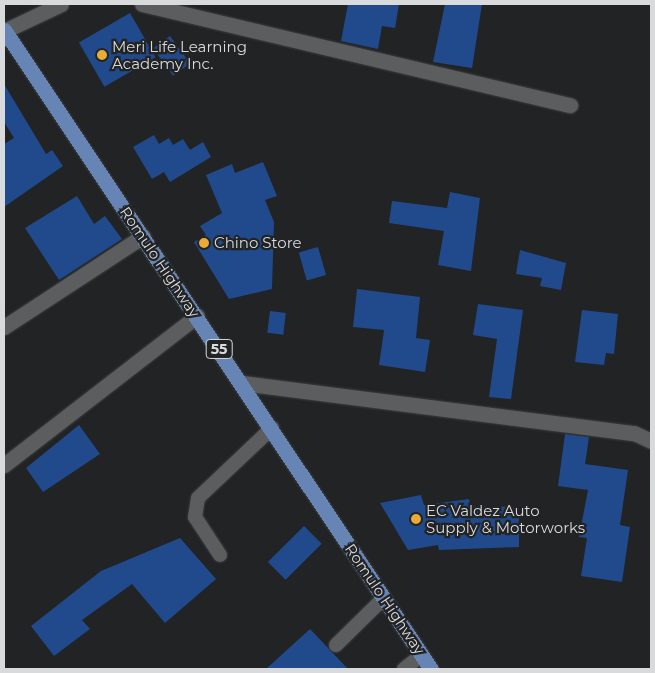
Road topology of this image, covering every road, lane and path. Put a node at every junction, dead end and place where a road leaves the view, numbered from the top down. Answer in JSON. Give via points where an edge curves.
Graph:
{"nodes":[{"id":1,"x":61,"y":4,"type":"edge"},
{"id":2,"x":142,"y":4,"type":"edge"},
{"id":3,"x":4,"y":31,"type":"edge"},
{"id":4,"x":570,"y":105,"type":"dead end"},
{"id":5,"x":143,"y":236,"type":"junction"},
{"id":6,"x":197,"y":316,"type":"junction"},
{"id":7,"x":4,"y":327,"type":"edge"},
{"id":8,"x":242,"y":382,"type":"junction"},
{"id":9,"x":272,"y":428,"type":"junction"},
{"id":10,"x":651,"y":441,"type":"edge"},
{"id":11,"x":4,"y":465,"type":"edge"},
{"id":12,"x":220,"y":555,"type":"dead end"},
{"id":13,"x":384,"y":598,"type":"junction"},
{"id":14,"x":336,"y":645,"type":"dead end"},
{"id":15,"x":422,"y":655,"type":"junction"},
{"id":16,"x":404,"y":669,"type":"edge"},
{"id":17,"x":431,"y":669,"type":"edge"}],
"edges":[{"from":1,"to":3,"type":"street"},
{"from":2,"to":4,"type":"street"},
{"from":3,"to":5,"type":"highway","name":"Romulo Highway","number":"55"},
{"from":5,"to":6,"type":"highway","name":"Romulo Highway","number":"55"},
{"from":5,"to":7,"type":"street"},
{"from":6,"to":8,"type":"highway","name":"Romulo Highway","number":"55"},
{"from":6,"to":11,"type":"street"},
{"from":8,"to":9,"type":"highway","name":"Romulo Highway","number":"55"},
{"from":8,"to":10,"type":"street","via":[[634,433]]},
{"from":9,"to":12,"type":"lane","via":[[198,498],[195,517]]},
{"from":9,"to":13,"type":"highway","name":"Romulo Highway","number":"55"},
{"from":13,"to":14,"type":"lane"},
{"from":13,"to":15,"type":"highway","name":"Romulo Highway","number":"55"},
{"from":15,"to":16,"type":"lane"},
{"from":15,"to":17,"type":"highway","name":"Romulo Highway","number":"55"}]}
